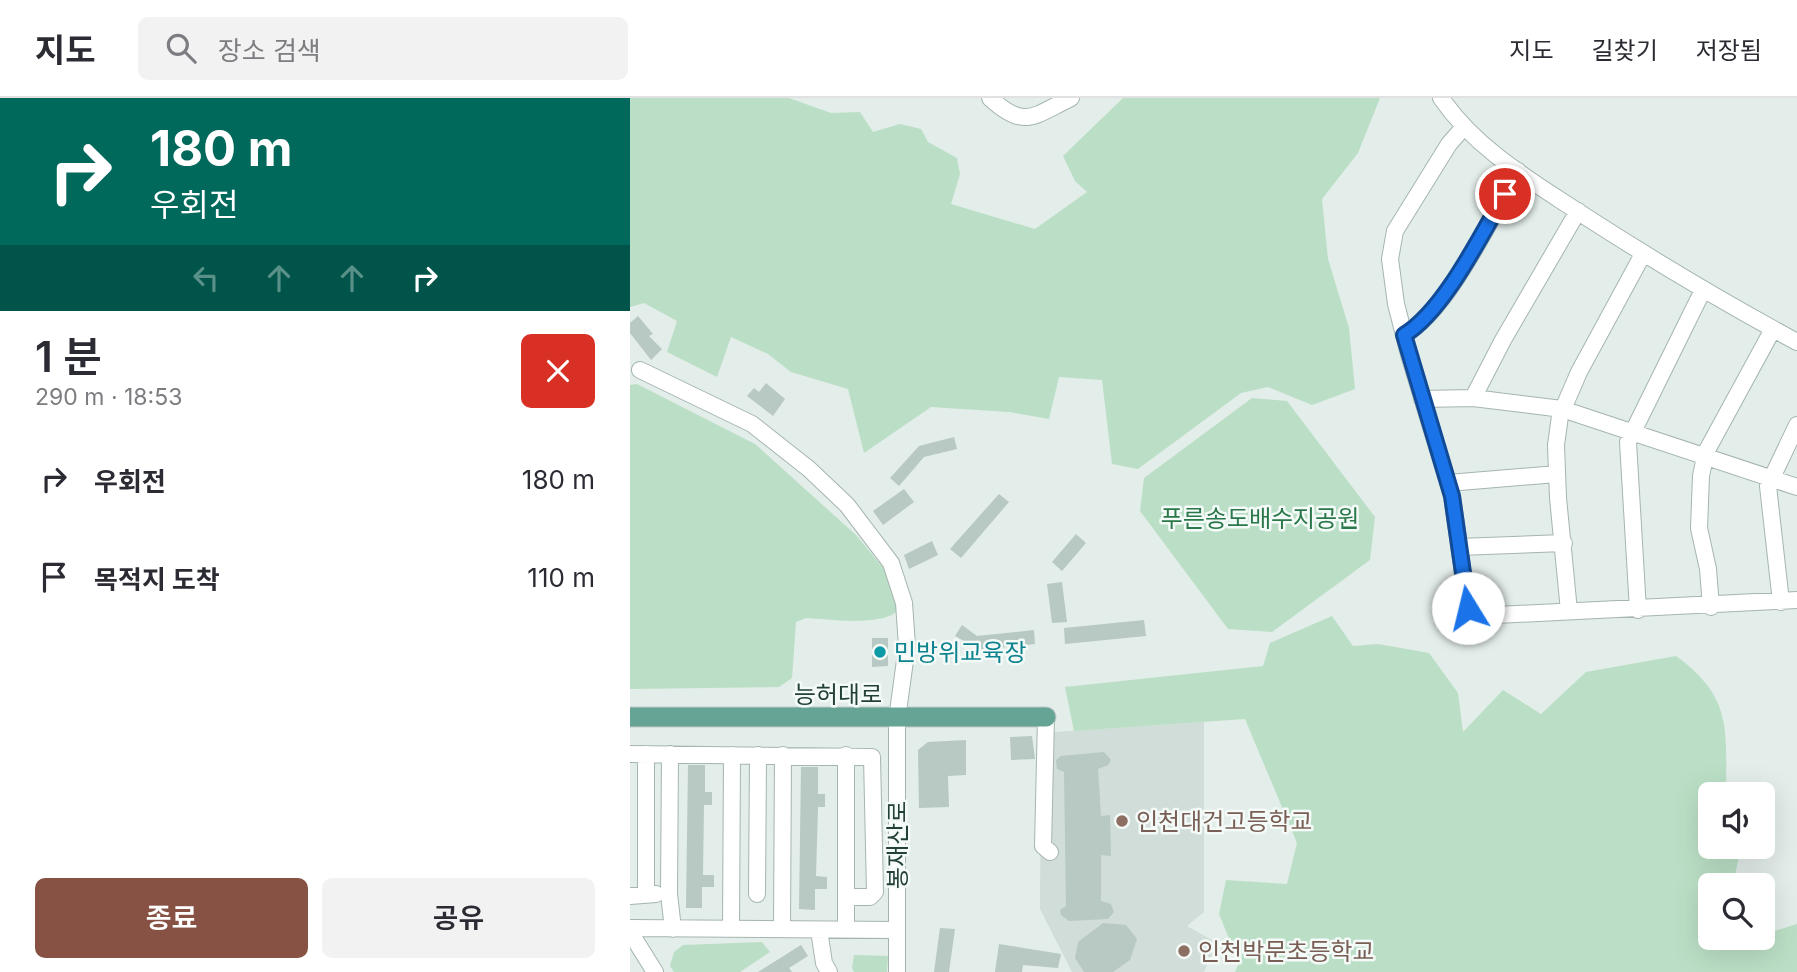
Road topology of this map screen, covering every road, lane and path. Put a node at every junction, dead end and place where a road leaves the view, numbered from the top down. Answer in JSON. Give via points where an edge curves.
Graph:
{"nodes":[{"id":1,"x":990,"y":98,"type":"edge"},
{"id":2,"x":1071,"y":98,"type":"edge"},
{"id":3,"x":1441,"y":98,"type":"edge"},
{"id":4,"x":1464,"y":128,"type":"junction"},
{"id":5,"x":1518,"y":171,"type":"junction"},
{"id":6,"x":1578,"y":211,"type":"junction"},
{"id":7,"x":1643,"y":254,"type":"junction"},
{"id":8,"x":1703,"y":290,"type":"junction"},
{"id":9,"x":1773,"y":329,"type":"junction"},
{"id":10,"x":1404,"y":335,"type":"junction"},
{"id":11,"x":1797,"y":342,"type":"edge"},
{"id":12,"x":640,"y":370,"type":"dead end"},
{"id":13,"x":1473,"y":398,"type":"junction"},
{"id":14,"x":1422,"y":399,"type":"junction"},
{"id":15,"x":1562,"y":410,"type":"junction"},
{"id":16,"x":1797,"y":425,"type":"edge"},
{"id":17,"x":1633,"y":432,"type":"junction"},
{"id":18,"x":1705,"y":457,"type":"junction"},
{"id":19,"x":1557,"y":474,"type":"junction"},
{"id":20,"x":1770,"y":480,"type":"junction"},
{"id":21,"x":1448,"y":483,"type":"junction"},
{"id":22,"x":1797,"y":488,"type":"edge"},
{"id":23,"x":1564,"y":543,"type":"junction"},
{"id":24,"x":1460,"y":547,"type":"junction"},
{"id":25,"x":1789,"y":601,"type":"edge"},
{"id":26,"x":1711,"y":607,"type":"junction"},
{"id":27,"x":1638,"y":610,"type":"junction"},
{"id":28,"x":1569,"y":611,"type":"junction"},
{"id":29,"x":630,"y":717,"type":"edge"},
{"id":30,"x":1046,"y":717,"type":"joint"},
{"id":31,"x":897,"y":719,"type":"junction"},
{"id":32,"x":638,"y":754,"type":"edge"},
{"id":33,"x":670,"y":754,"type":"junction"},
{"id":34,"x":732,"y":755,"type":"junction"},
{"id":35,"x":758,"y":755,"type":"junction"},
{"id":36,"x":783,"y":755,"type":"junction"},
{"id":37,"x":846,"y":755,"type":"junction"},
{"id":38,"x":1049,"y":852,"type":"dead end"},
{"id":39,"x":669,"y":894,"type":"junction"},
{"id":40,"x":731,"y":894,"type":"junction"},
{"id":41,"x":757,"y":894,"type":"junction"},
{"id":42,"x":782,"y":894,"type":"junction"},
{"id":43,"x":638,"y":895,"type":"edge"},
{"id":44,"x":846,"y":897,"type":"junction"},
{"id":45,"x":673,"y":929,"type":"junction"},
{"id":46,"x":731,"y":929,"type":"junction"},
{"id":47,"x":782,"y":929,"type":"junction"},
{"id":48,"x":630,"y":930,"type":"edge"},
{"id":49,"x":819,"y":930,"type":"junction"},
{"id":50,"x":846,"y":930,"type":"junction"},
{"id":51,"x":897,"y":930,"type":"junction"},
{"id":52,"x":650,"y":970,"type":"edge"},
{"id":53,"x":829,"y":972,"type":"edge"},
{"id":54,"x":897,"y":972,"type":"edge"}],
"edges":[{"from":1,"to":2,"type":"street","via":[[1009,115],[1025,119]]},
{"from":3,"to":4,"type":"street"},
{"from":4,"to":5,"type":"street"},
{"from":4,"to":10,"type":"street","via":[[1411,203],[1391,244],[1396,304]]},
{"from":5,"to":6,"type":"street"},
{"from":5,"to":10,"type":"street","via":[[1438,303],[1418,327]]},
{"from":6,"to":7,"type":"street"},
{"from":6,"to":13,"type":"street"},
{"from":7,"to":8,"type":"street"},
{"from":7,"to":15,"type":"street"},
{"from":8,"to":9,"type":"street"},
{"from":8,"to":17,"type":"street"},
{"from":9,"to":11,"type":"street"},
{"from":9,"to":18,"type":"street"},
{"from":10,"to":14,"type":"street"},
{"from":12,"to":31,"type":"street","name":"봉재산로","via":[[752,424],[847,505],[891,563],[904,603],[907,646]]},
{"from":13,"to":14,"type":"street"},
{"from":13,"to":15,"type":"street"},
{"from":14,"to":21,"type":"street"},
{"from":15,"to":17,"type":"street"},
{"from":15,"to":19,"type":"street"},
{"from":16,"to":20,"type":"street"},
{"from":17,"to":18,"type":"street"},
{"from":17,"to":27,"type":"street","via":[[1628,466]]},
{"from":18,"to":20,"type":"street"},
{"from":18,"to":26,"type":"street","via":[[1699,528]]},
{"from":19,"to":21,"type":"street"},
{"from":19,"to":23,"type":"street"},
{"from":20,"to":22,"type":"street"},
{"from":20,"to":25,"type":"street","via":[[1768,501]]},
{"from":21,"to":24,"type":"street"},
{"from":23,"to":24,"type":"street"},
{"from":23,"to":28,"type":"street"},
{"from":24,"to":28,"type":"street","via":[[1468,608],[1477,616]]},
{"from":25,"to":26,"type":"street"},
{"from":26,"to":27,"type":"street"},
{"from":27,"to":28,"type":"street"},
{"from":29,"to":31,"type":"main road","name":"능허대로"},
{"from":30,"to":31,"type":"main road","name":"능허대로"},
{"from":30,"to":38,"type":"street","via":[[1044,846]]},
{"from":31,"to":51,"type":"street","name":"봉재산로"},
{"from":32,"to":33,"type":"street"},
{"from":32,"to":43,"type":"street"},
{"from":33,"to":34,"type":"street"},
{"from":33,"to":39,"type":"street"},
{"from":34,"to":35,"type":"street"},
{"from":34,"to":40,"type":"street"},
{"from":35,"to":36,"type":"street"},
{"from":35,"to":41,"type":"street"},
{"from":36,"to":37,"type":"street"},
{"from":36,"to":42,"type":"street"},
{"from":37,"to":44,"type":"street"},
{"from":37,"to":44,"type":"street","via":[[874,761],[875,892],[870,897]]},
{"from":39,"to":43,"type":"street"},
{"from":39,"to":45,"type":"street"},
{"from":40,"to":41,"type":"street"},
{"from":40,"to":46,"type":"street"},
{"from":41,"to":42,"type":"street"},
{"from":42,"to":47,"type":"street"},
{"from":44,"to":50,"type":"street"},
{"from":45,"to":46,"type":"street"},
{"from":45,"to":48,"type":"street"},
{"from":46,"to":47,"type":"street"},
{"from":47,"to":49,"type":"street"},
{"from":48,"to":52,"type":"street"},
{"from":49,"to":50,"type":"street"},
{"from":49,"to":53,"type":"street"},
{"from":50,"to":51,"type":"street"},
{"from":51,"to":54,"type":"street","name":"봉재산로"}]}
